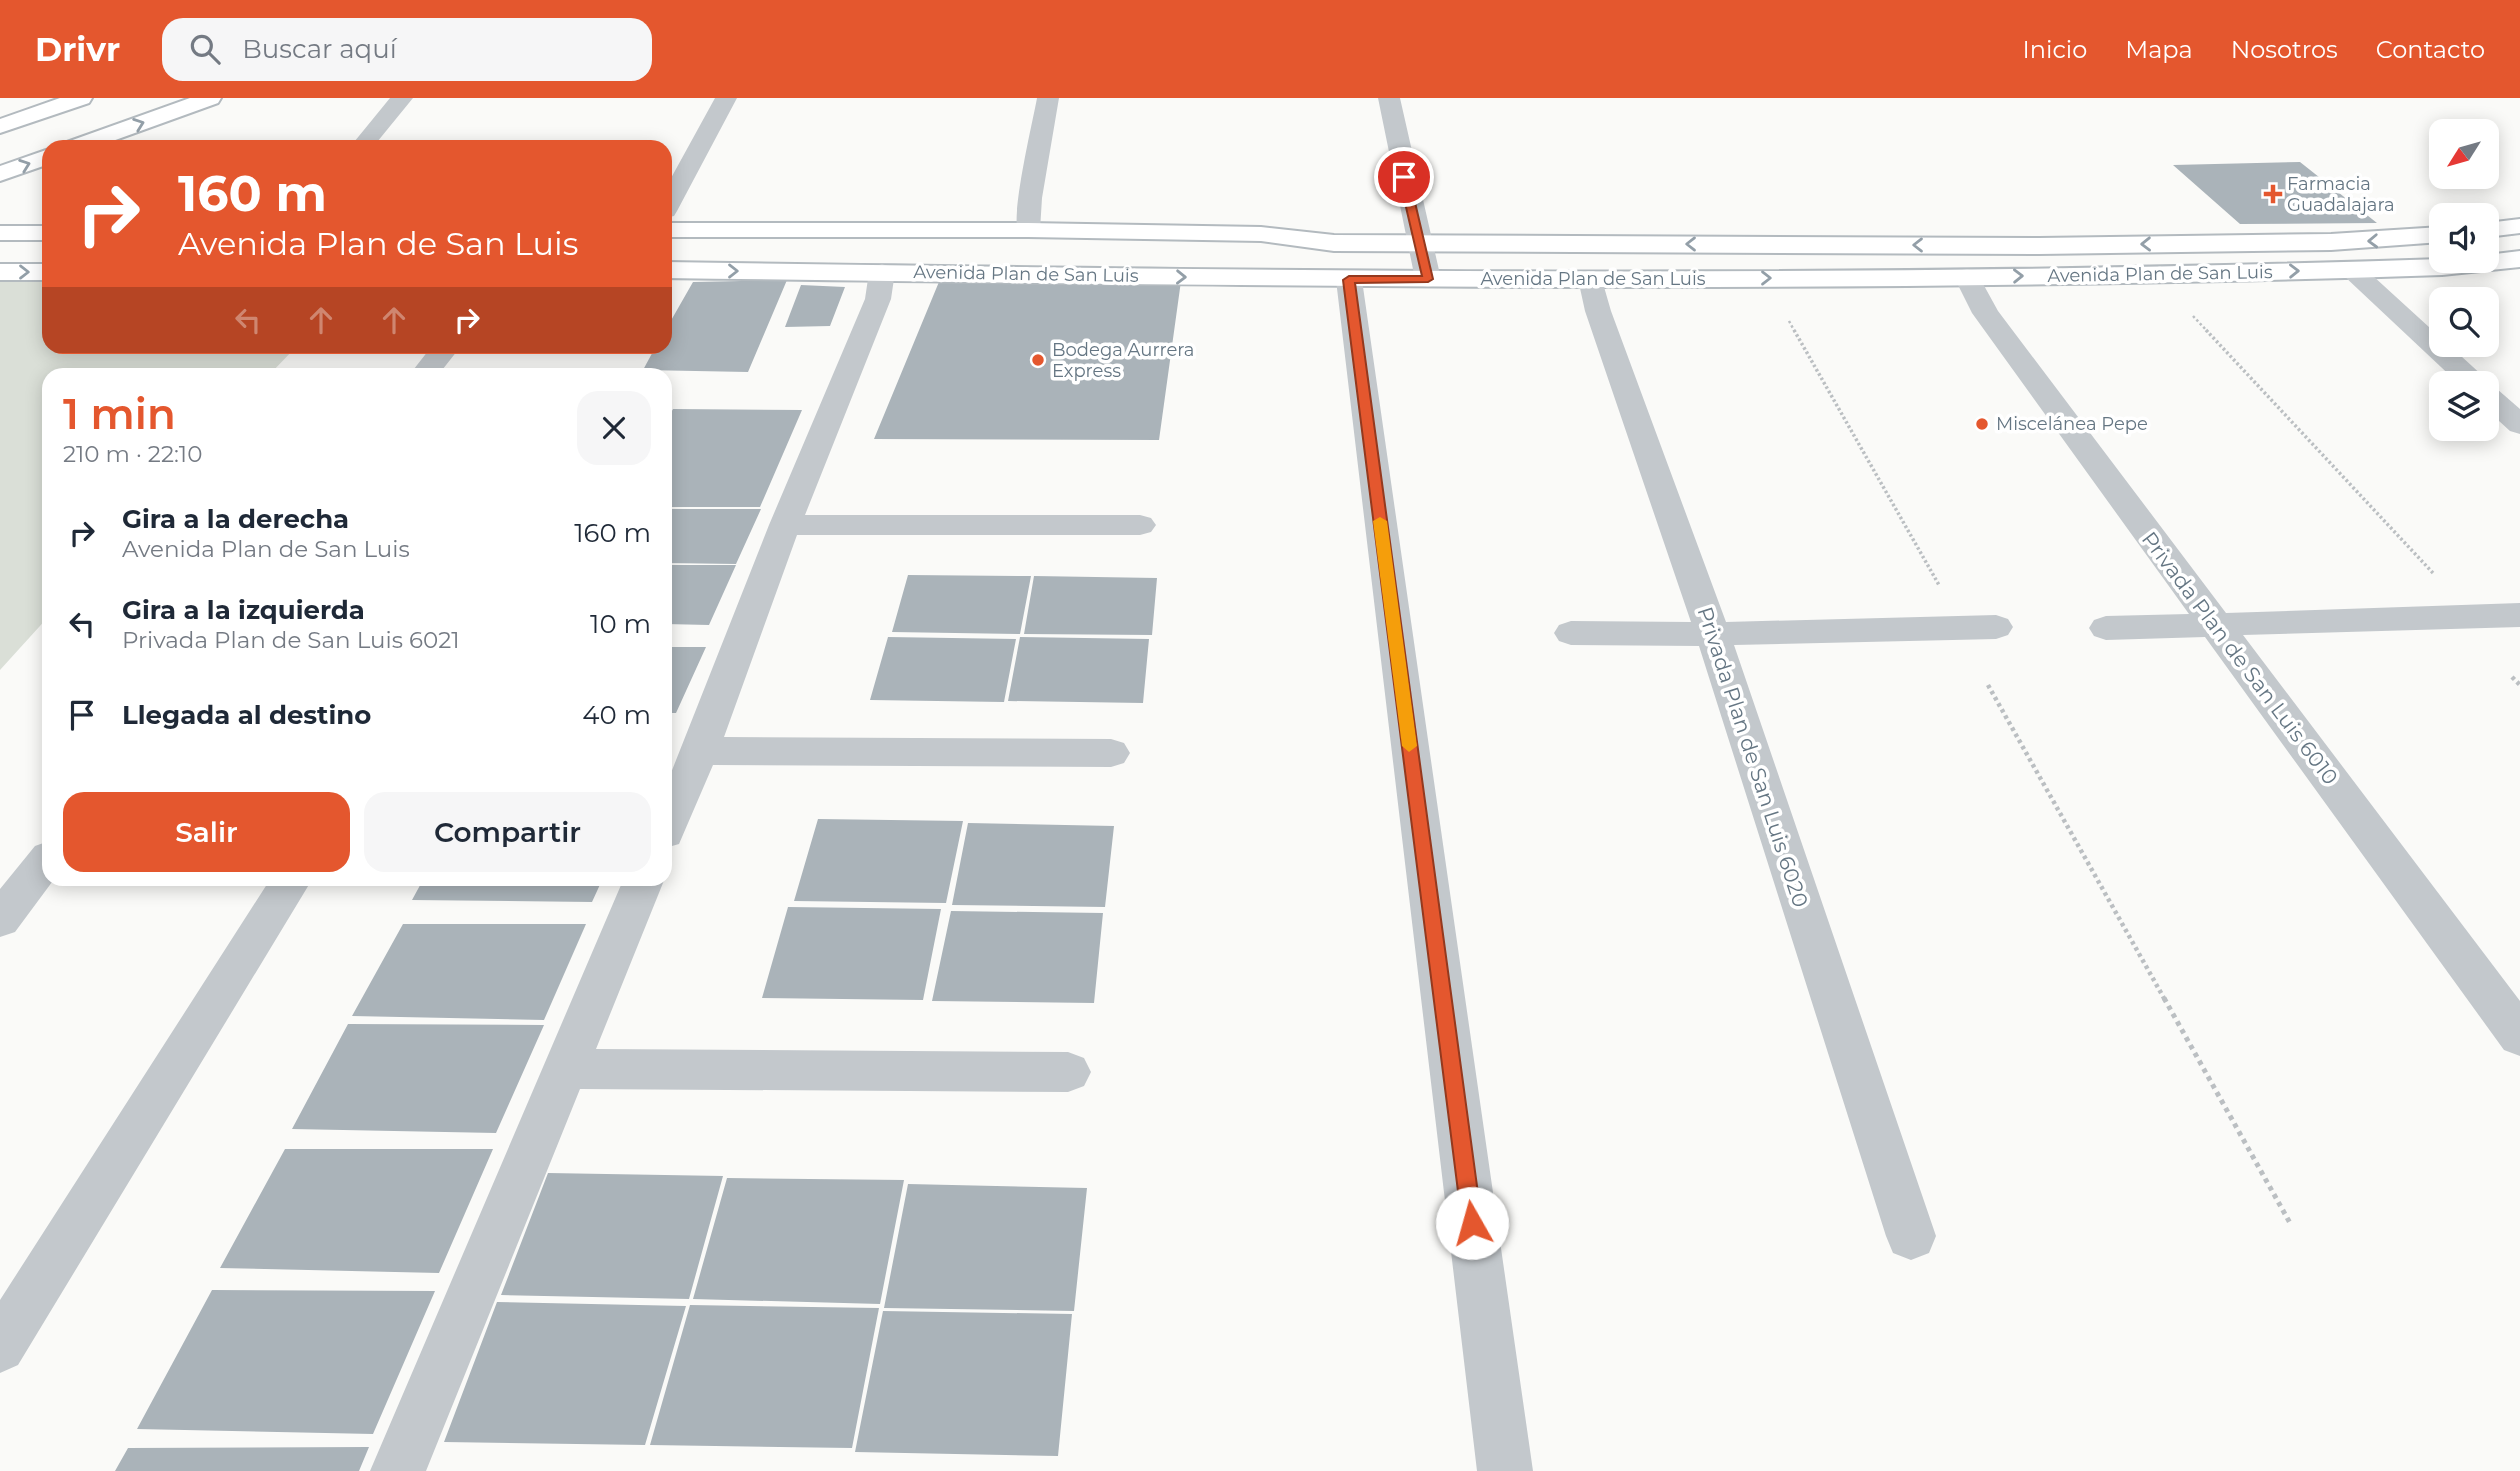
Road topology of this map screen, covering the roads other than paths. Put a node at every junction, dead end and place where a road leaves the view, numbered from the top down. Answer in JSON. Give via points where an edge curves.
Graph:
{"nodes":[{"id":1,"x":81,"y":98,"type":"edge"},
{"id":2,"x":210,"y":98,"type":"edge"},
{"id":3,"x":402,"y":98,"type":"edge"},
{"id":4,"x":726,"y":98,"type":"edge"},
{"id":5,"x":1048,"y":98,"type":"edge"},
{"id":6,"x":1389,"y":98,"type":"edge"},
{"id":7,"x":0,"y":126,"type":"edge"},
{"id":8,"x":94,"y":140,"type":"edge"},
{"id":9,"x":367,"y":140,"type":"edge"},
{"id":10,"x":42,"y":159,"type":"edge"},
{"id":11,"x":0,"y":174,"type":"edge"},
{"id":12,"x":672,"y":198,"type":"edge"},
{"id":13,"x":2520,"y":226,"type":"edge"},
{"id":14,"x":2499,"y":229,"type":"edge"},
{"id":15,"x":672,"y":230,"type":"edge"},
{"id":16,"x":1028,"y":230,"type":"junction"},
{"id":17,"x":0,"y":233,"type":"edge"},
{"id":18,"x":42,"y":233,"type":"edge"},
{"id":19,"x":2429,"y":236,"type":"edge"},
{"id":20,"x":1420,"y":243,"type":"junction"},
{"id":21,"x":2520,"y":259,"type":"edge"},
{"id":22,"x":672,"y":270,"type":"edge"},
{"id":23,"x":2352,"y":271,"type":"junction"},
{"id":24,"x":0,"y":272,"type":"edge"},
{"id":25,"x":42,"y":272,"type":"edge"},
{"id":26,"x":882,"y":272,"type":"junction"},
{"id":27,"x":1967,"y":277,"type":"junction"},
{"id":28,"x":1428,"y":279,"type":"junction"},
{"id":29,"x":1591,"y":279,"type":"junction"},
{"id":30,"x":1349,"y":280,"type":"junction"},
{"id":31,"x":440,"y":354,"type":"edge"},
{"id":32,"x":429,"y":368,"type":"edge"},
{"id":33,"x":2461,"y":371,"type":"edge"},
{"id":34,"x":2499,"y":406,"type":"edge"},
{"id":35,"x":2520,"y":425,"type":"edge"},
{"id":36,"x":785,"y":525,"type":"junction"},
{"id":37,"x":1140,"y":525,"type":"dead end"},
{"id":38,"x":2520,"y":615,"type":"edge"},
{"id":39,"x":2215,"y":624,"type":"junction"},
{"id":40,"x":1996,"y":627,"type":"dead end"},
{"id":41,"x":2106,"y":628,"type":"dead end"},
{"id":42,"x":1571,"y":633,"type":"dead end"},
{"id":43,"x":1713,"y":634,"type":"junction"},
{"id":44,"x":700,"y":751,"type":"junction"},
{"id":45,"x":1111,"y":753,"type":"dead end"},
{"id":46,"x":672,"y":817,"type":"edge"},
{"id":47,"x":42,"y":866,"type":"edge"},
{"id":48,"x":288,"y":886,"type":"edge"},
{"id":49,"x":642,"y":886,"type":"edge"},
{"id":50,"x":0,"y":920,"type":"edge"},
{"id":51,"x":2520,"y":1035,"type":"edge"},
{"id":52,"x":564,"y":1069,"type":"junction"},
{"id":53,"x":1068,"y":1072,"type":"dead end"},
{"id":54,"x":1911,"y":1236,"type":"dead end"},
{"id":55,"x":0,"y":1348,"type":"edge"},
{"id":56,"x":398,"y":1471,"type":"edge"},
{"id":57,"x":1505,"y":1471,"type":"edge"}],
"edges":[{"from":1,"to":7,"type":"street"},
{"from":8,"to":2,"type":"street","one_way":true},
{"from":3,"to":9,"type":"street"},
{"from":4,"to":12,"type":"street"},
{"from":5,"to":16,"type":"street"},
{"from":6,"to":20,"type":"street"},
{"from":11,"to":10,"type":"street","one_way":true},
{"from":13,"to":14,"type":"street"},
{"from":15,"to":16,"type":"street","name":"Avenida Plan de San Luis"},
{"from":16,"to":20,"type":"street","name":"Avenida Plan de San Luis","via":[[1261,234],[1334,243]]},
{"from":17,"to":18,"type":"street"},
{"from":19,"to":20,"type":"street","name":"Avenida Plan de San Luis","one_way":true,"via":[[2331,243],[2053,246]]},
{"from":20,"to":28,"type":"street"},
{"from":21,"to":23,"type":"street","name":"Avenida Plan de San Luis"},
{"from":22,"to":26,"type":"street","name":"Avenida Plan de San Luis","one_way":true},
{"from":27,"to":23,"type":"street","name":"Avenida Plan de San Luis","one_way":true},
{"from":23,"to":33,"type":"street"},
{"from":24,"to":25,"type":"street","one_way":true},
{"from":26,"to":30,"type":"street","name":"Avenida Plan de San Luis","one_way":true},
{"from":26,"to":36,"type":"street","via":[[878,299]]},
{"from":29,"to":27,"type":"street","name":"Avenida Plan de San Luis","one_way":true},
{"from":27,"to":39,"type":"street","name":"Privada Plan de San Luis 6010","via":[[1985,313]]},
{"from":28,"to":29,"type":"street","name":"Avenida Plan de San Luis"},
{"from":28,"to":30,"type":"street","name":"Avenida Plan de San Luis"},
{"from":29,"to":43,"type":"street","name":"Privada Plan de San Luis 6020","via":[[1598,311]]},
{"from":30,"to":57,"type":"street"},
{"from":31,"to":32,"type":"street"},
{"from":34,"to":35,"type":"street"},
{"from":36,"to":37,"type":"street"},
{"from":36,"to":44,"type":"street"},
{"from":38,"to":39,"type":"street"},
{"from":39,"to":41,"type":"street"},
{"from":39,"to":51,"type":"street","name":"Privada Plan de San Luis 6010"},
{"from":40,"to":43,"type":"street"},
{"from":42,"to":43,"type":"street"},
{"from":43,"to":54,"type":"street","name":"Privada Plan de San Luis 6020"},
{"from":44,"to":45,"type":"street"},
{"from":44,"to":46,"type":"street"},
{"from":47,"to":50,"type":"street"},
{"from":48,"to":55,"type":"street"},
{"from":49,"to":52,"type":"street"},
{"from":52,"to":53,"type":"street"},
{"from":52,"to":56,"type":"street"}]}
